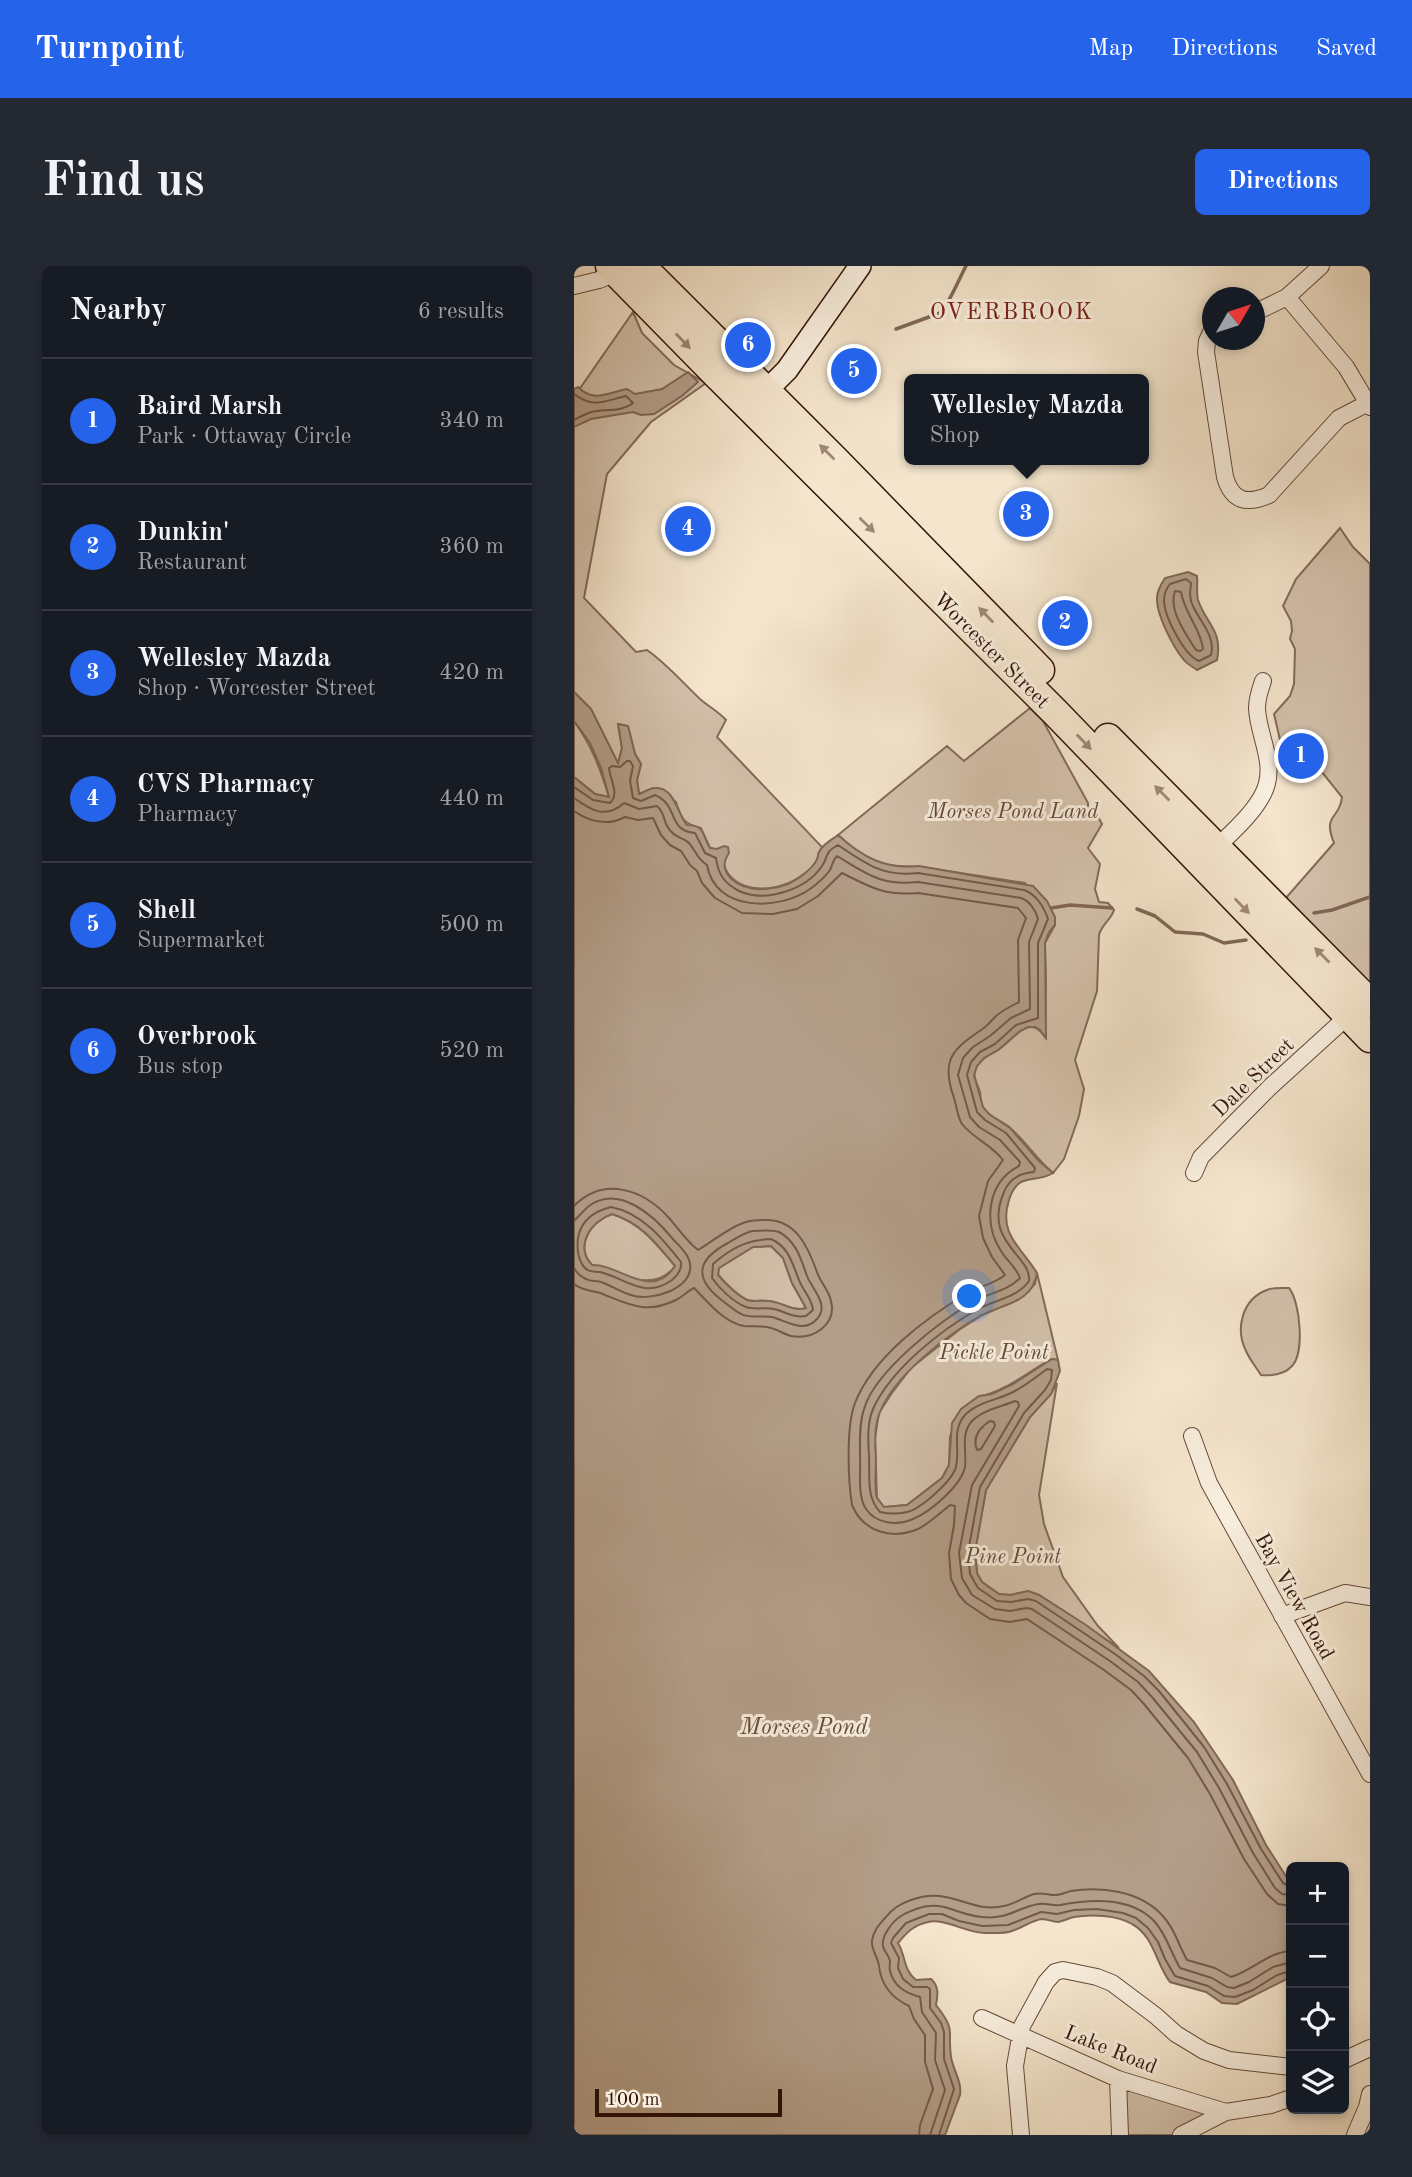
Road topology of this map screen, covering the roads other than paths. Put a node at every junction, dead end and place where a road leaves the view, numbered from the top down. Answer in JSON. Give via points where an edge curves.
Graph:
{"nodes":[{"id":1,"x":1321,"y":266,"type":"edge"},
{"id":2,"x":622,"y":268,"type":"edge"},
{"id":3,"x":855,"y":268,"type":"edge"},
{"id":4,"x":574,"y":286,"type":"edge"},
{"id":5,"x":1287,"y":297,"type":"junction"},
{"id":6,"x":1265,"y":309,"type":"edge"},
{"id":7,"x":1206,"y":350,"type":"edge"},
{"id":8,"x":758,"y":399,"type":"junction"},
{"id":9,"x":1369,"y":405,"type":"edge"},
{"id":10,"x":1263,"y":681,"type":"dead end"},
{"id":11,"x":1216,"y":848,"type":"junction"},
{"id":12,"x":1359,"y":1009,"type":"edge"},
{"id":13,"x":1370,"y":1038,"type":"edge"},
{"id":14,"x":1194,"y":1173,"type":"dead end"},
{"id":15,"x":1192,"y":1436,"type":"dead end"},
{"id":16,"x":1370,"y":1597,"type":"edge"},
{"id":17,"x":1282,"y":1616,"type":"junction"},
{"id":18,"x":1370,"y":1774,"type":"edge"},
{"id":19,"x":982,"y":2018,"type":"dead end"},
{"id":20,"x":1020,"y":2034,"type":"junction"},
{"id":21,"x":1370,"y":2048,"type":"edge"},
{"id":22,"x":1349,"y":2058,"type":"edge"},
{"id":23,"x":1286,"y":2066,"type":"edge"},
{"id":24,"x":1118,"y":2079,"type":"junction"},
{"id":25,"x":1370,"y":2094,"type":"edge"},
{"id":26,"x":1286,"y":2100,"type":"edge"},
{"id":27,"x":1226,"y":2112,"type":"junction"},
{"id":28,"x":1021,"y":2135,"type":"edge"},
{"id":29,"x":1119,"y":2135,"type":"edge"},
{"id":30,"x":1181,"y":2135,"type":"edge"},
{"id":31,"x":1354,"y":2135,"type":"edge"}],
"edges":[{"from":1,"to":5,"type":"street"},
{"from":2,"to":4,"type":"street"},
{"from":2,"to":8,"type":"highway","name":"Worcester Street"},
{"from":3,"to":8,"type":"street","via":[[791,365]]},
{"from":5,"to":6,"type":"street"},
{"from":5,"to":9,"type":"street","via":[[1346,367]]},
{"from":7,"to":9,"type":"street","via":[[1226,477],[1240,499],[1269,495],[1339,418]]},
{"from":11,"to":8,"type":"highway","name":"Worcester Street","one_way":true},
{"from":8,"to":12,"type":"highway","name":"Worcester Street","one_way":true,"via":[[1055,712]]},
{"from":10,"to":11,"type":"street","via":[[1256,704],[1269,778],[1256,805]]},
{"from":12,"to":11,"type":"highway","name":"Worcester Street","one_way":true},
{"from":12,"to":13,"type":"highway","name":"Worcester Street"},
{"from":12,"to":14,"type":"street","name":"Dale Street","via":[[1270,1087],[1201,1157]]},
{"from":15,"to":17,"type":"street","name":"Bay View Road","via":[[1209,1483]]},
{"from":16,"to":17,"type":"street","via":[[1345,1593]]},
{"from":17,"to":18,"type":"street","name":"Bay View Road"},
{"from":19,"to":20,"type":"street","name":"Lake Road"},
{"from":20,"to":23,"type":"street","via":[[1046,1982],[1063,1970],[1112,1983],[1204,2051],[1229,2060]]},
{"from":20,"to":24,"type":"street","name":"Lake Road"},
{"from":20,"to":28,"type":"street","via":[[1016,2066]]},
{"from":21,"to":22,"type":"street"},
{"from":24,"to":27,"type":"street","name":"Lake Road"},
{"from":24,"to":29,"type":"street"},
{"from":25,"to":31,"type":"street"},
{"from":26,"to":27,"type":"street"},
{"from":27,"to":30,"type":"street"}]}
